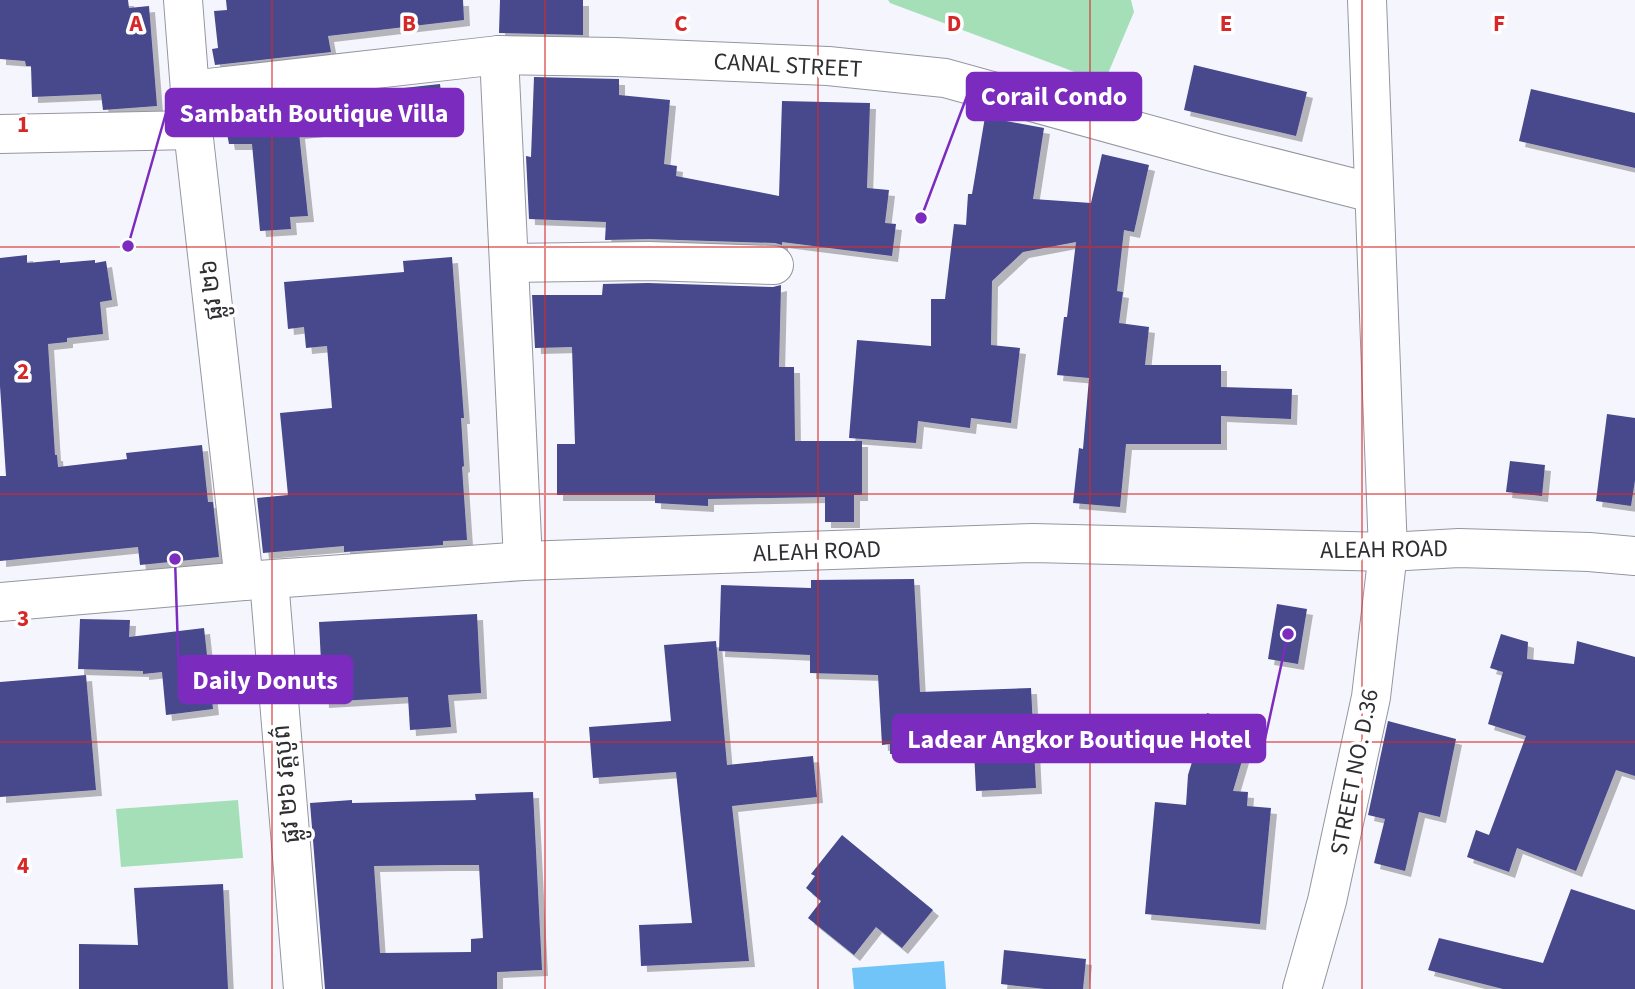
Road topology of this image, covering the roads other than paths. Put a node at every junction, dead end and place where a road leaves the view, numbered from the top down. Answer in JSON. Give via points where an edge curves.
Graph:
{"nodes":[{"id":1,"x":183,"y":0,"type":"edge"},
{"id":2,"x":1367,"y":0,"type":"edge"},
{"id":3,"x":499,"y":55,"type":"junction"},
{"id":4,"x":190,"y":90,"type":"junction"},
{"id":5,"x":193,"y":130,"type":"junction"},
{"id":6,"x":0,"y":134,"type":"edge"},
{"id":7,"x":1373,"y":193,"type":"junction"},
{"id":8,"x":509,"y":263,"type":"junction"},
{"id":9,"x":774,"y":265,"type":"dead end"},
{"id":10,"x":1388,"y":552,"type":"junction"},
{"id":11,"x":1635,"y":556,"type":"edge"},
{"id":12,"x":523,"y":561,"type":"junction"},
{"id":13,"x":256,"y":580,"type":"junction"},
{"id":14,"x":0,"y":602,"type":"edge"},
{"id":15,"x":303,"y":989,"type":"edge"},
{"id":16,"x":1302,"y":989,"type":"edge"}],
"edges":[{"from":1,"to":4,"type":"street","name":"ផ្លូវ ២៦"},
{"from":2,"to":7,"type":"street","name":"STREET NO. D.36"},
{"from":3,"to":4,"type":"street","name":"CANAL STREET"},
{"from":3,"to":7,"type":"street","name":"CANAL STREET","via":[[828,66],[933,77]]},
{"from":3,"to":8,"type":"street"},
{"from":4,"to":5,"type":"street","name":"ផ្លូវ ២៦"},
{"from":5,"to":6,"type":"street"},
{"from":5,"to":13,"type":"street","name":"ផ្លូវ ២៦"},
{"from":7,"to":10,"type":"street","name":"STREET NO. D.36"},
{"from":8,"to":9,"type":"street"},
{"from":8,"to":12,"type":"street"},
{"from":10,"to":11,"type":"street","name":"ALEAH ROAD","via":[[1459,548]]},
{"from":10,"to":12,"type":"street","name":"ALEAH ROAD","via":[[1034,543]]},
{"from":10,"to":16,"type":"street","name":"STREET NO. D.36","via":[[1371,697],[1327,901]]},
{"from":12,"to":13,"type":"street","name":"ALEAH ROAD"},
{"from":13,"to":14,"type":"street","name":"ALEAH ROAD"},
{"from":13,"to":15,"type":"street","name":"ផ្លូវ ២៦ វត្តបូព៌"}]}
